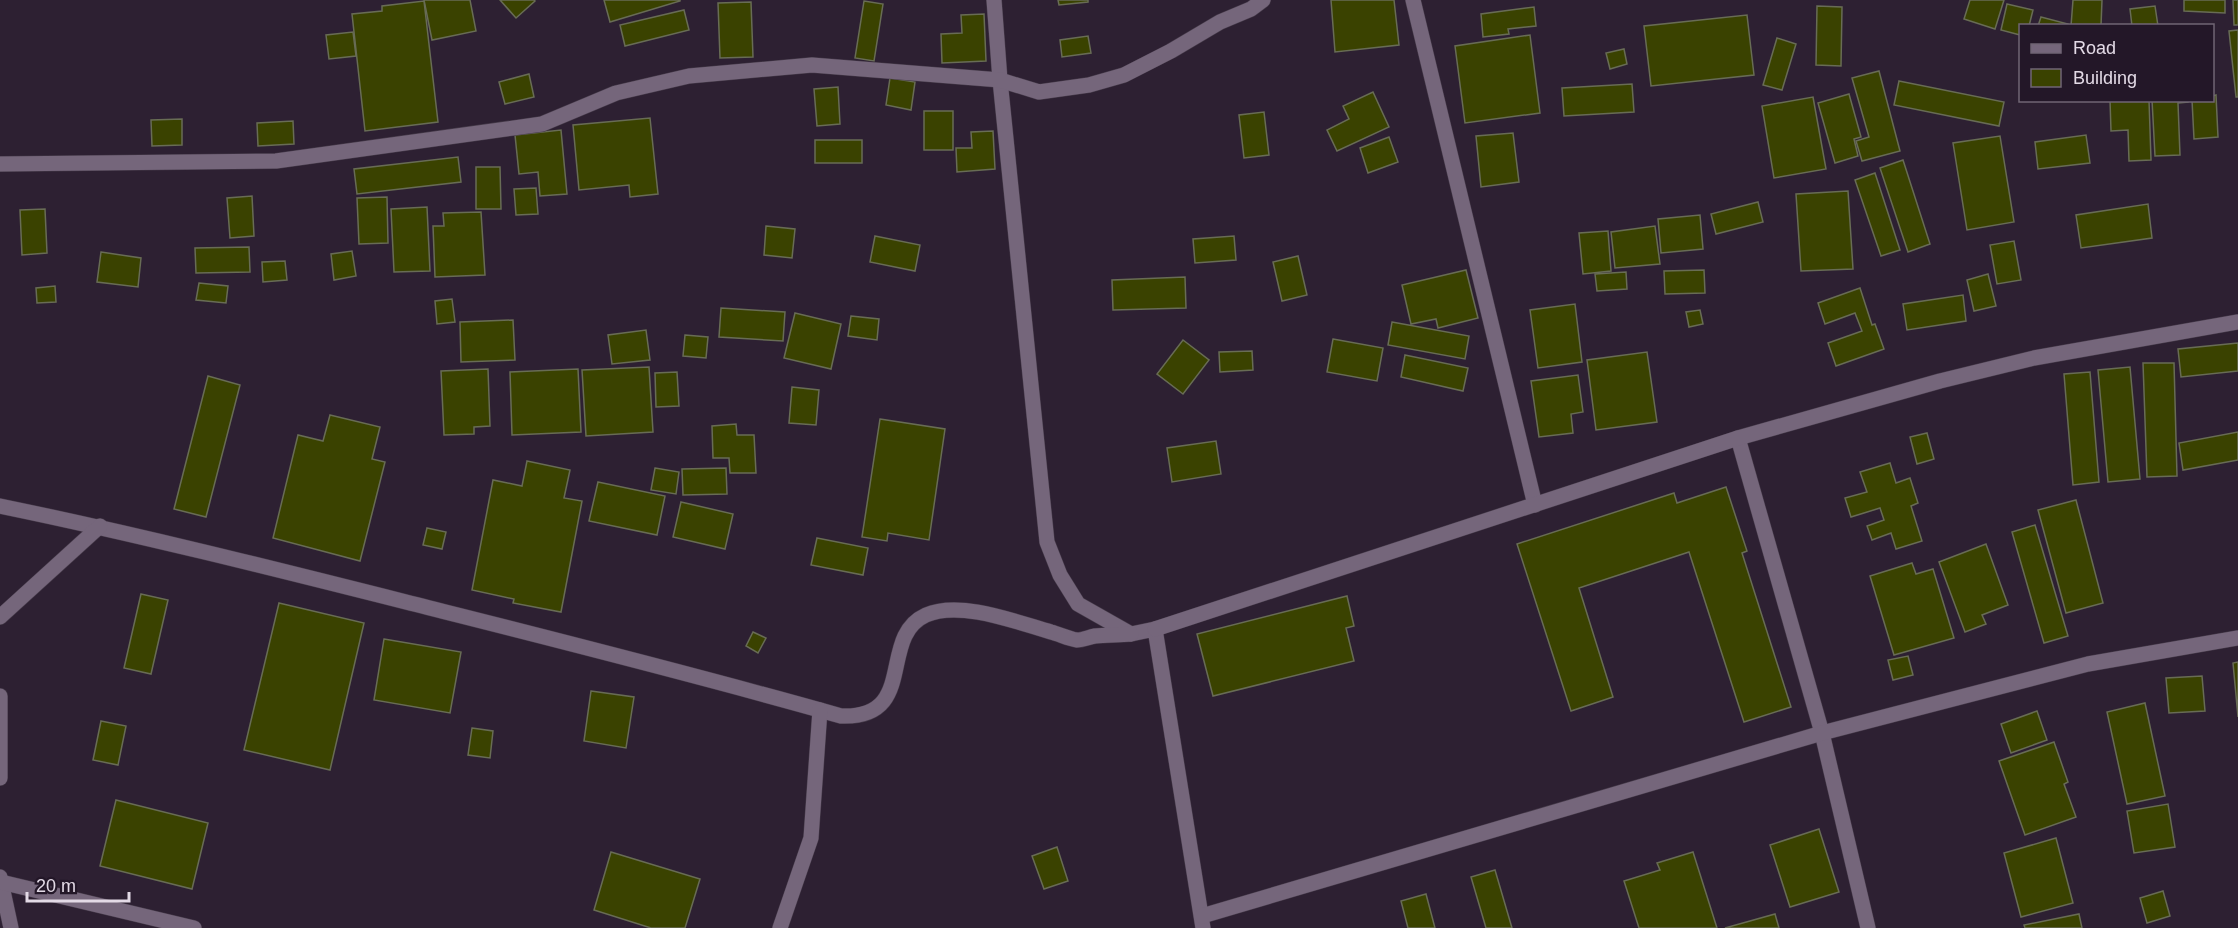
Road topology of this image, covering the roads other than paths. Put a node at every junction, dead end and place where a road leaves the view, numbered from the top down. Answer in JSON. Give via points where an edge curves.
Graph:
{"nodes":[{"id":1,"x":994,"y":0,"type":"edge"},
{"id":2,"x":1263,"y":0,"type":"edge"},
{"id":3,"x":1413,"y":0,"type":"edge"},
{"id":4,"x":1000,"y":80,"type":"junction"},
{"id":5,"x":0,"y":164,"type":"edge"},
{"id":6,"x":2238,"y":322,"type":"edge"},
{"id":7,"x":1738,"y":438,"type":"junction"},
{"id":8,"x":1535,"y":505,"type":"junction"},
{"id":9,"x":0,"y":506,"type":"edge"},
{"id":10,"x":100,"y":526,"type":"junction"},
{"id":11,"x":0,"y":617,"type":"edge"},
{"id":12,"x":1155,"y":629,"type":"junction"},
{"id":13,"x":1131,"y":634,"type":"junction"},
{"id":14,"x":2238,"y":638,"type":"edge"},
{"id":15,"x":0,"y":696,"type":"edge"},
{"id":16,"x":820,"y":710,"type":"junction"},
{"id":17,"x":1822,"y":734,"type":"junction"},
{"id":18,"x":0,"y":778,"type":"edge"},
{"id":19,"x":0,"y":879,"type":"edge"},
{"id":20,"x":1203,"y":922,"type":"edge"},
{"id":21,"x":11,"y":928,"type":"edge"},
{"id":22,"x":194,"y":928,"type":"edge"},
{"id":23,"x":780,"y":928,"type":"edge"},
{"id":24,"x":1868,"y":928,"type":"edge"}],
"edges":[{"from":1,"to":4,"type":"street"},
{"from":2,"to":4,"type":"street","via":[[1124,75],[1039,92]]},
{"from":3,"to":8,"type":"street"},
{"from":4,"to":5,"type":"street","via":[[812,65],[689,76],[616,93],[542,124],[276,161]]},
{"from":4,"to":13,"type":"street","via":[[1047,542],[1060,575],[1078,604]]},
{"from":6,"to":7,"type":"street","via":[[2034,358]]},
{"from":7,"to":8,"type":"street"},
{"from":7,"to":17,"type":"street"},
{"from":8,"to":12,"type":"street"},
{"from":9,"to":10,"type":"street"},
{"from":10,"to":11,"type":"street"},
{"from":10,"to":16,"type":"street"},
{"from":12,"to":13,"type":"street"},
{"from":12,"to":20,"type":"street"},
{"from":13,"to":16,"type":"street","via":[[1077,640],[1007,619],[956,609],[939,610],[923,616],[908,631],[886,699],[863,715],[841,716]]},
{"from":14,"to":17,"type":"street","via":[[2088,664]]},
{"from":15,"to":18,"type":"street"},
{"from":16,"to":23,"type":"street","via":[[811,838]]},
{"from":17,"to":20,"type":"street"},
{"from":17,"to":24,"type":"street"},
{"from":19,"to":21,"type":"street"},
{"from":19,"to":22,"type":"street"}]}
